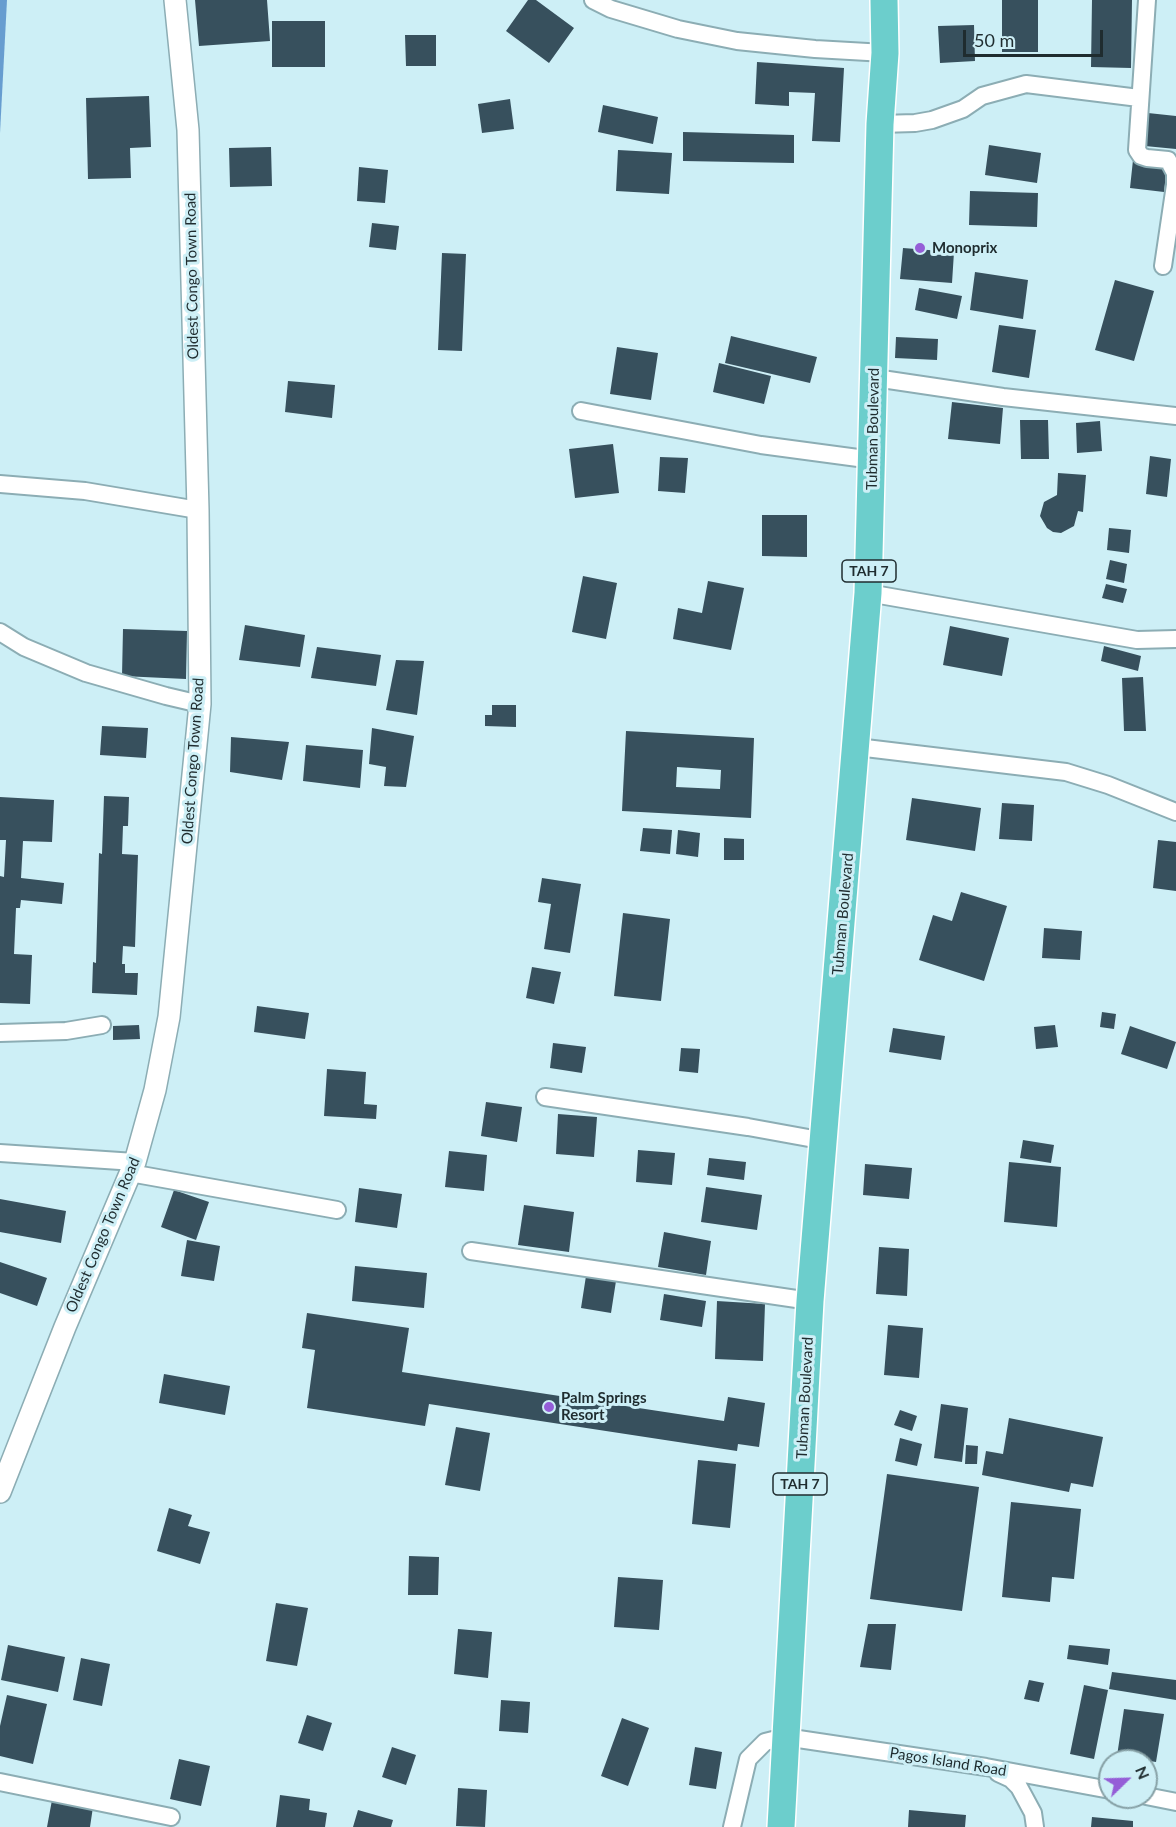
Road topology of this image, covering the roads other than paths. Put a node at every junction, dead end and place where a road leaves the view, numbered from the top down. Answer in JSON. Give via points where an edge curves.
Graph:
{"nodes":[{"id":1,"x":175,"y":0,"type":"edge"},
{"id":2,"x":593,"y":0,"type":"edge"},
{"id":3,"x":885,"y":0,"type":"edge"},
{"id":4,"x":1147,"y":0,"type":"edge"},
{"id":5,"x":885,"y":53,"type":"junction"},
{"id":6,"x":1140,"y":98,"type":"junction"},
{"id":7,"x":880,"y":124,"type":"junction"},
{"id":8,"x":1163,"y":266,"type":"dead end"},
{"id":9,"x":875,"y":378,"type":"junction"},
{"id":10,"x":581,"y":411,"type":"dead end"},
{"id":11,"x":1176,"y":416,"type":"edge"},
{"id":12,"x":873,"y":460,"type":"junction"},
{"id":13,"x":0,"y":484,"type":"edge"},
{"id":14,"x":198,"y":510,"type":"junction"},
{"id":15,"x":868,"y":593,"type":"junction"},
{"id":16,"x":0,"y":632,"type":"edge"},
{"id":17,"x":1176,"y":639,"type":"edge"},
{"id":18,"x":200,"y":704,"type":"junction"},
{"id":19,"x":857,"y":747,"type":"junction"},
{"id":20,"x":1176,"y":812,"type":"edge"},
{"id":21,"x":102,"y":1025,"type":"dead end"},
{"id":22,"x":0,"y":1033,"type":"edge"},
{"id":23,"x":545,"y":1097,"type":"dead end"},
{"id":24,"x":825,"y":1141,"type":"junction"},
{"id":25,"x":0,"y":1153,"type":"edge"},
{"id":26,"x":133,"y":1168,"type":"junction"},
{"id":27,"x":337,"y":1210,"type":"dead end"},
{"id":28,"x":471,"y":1251,"type":"dead end"},
{"id":29,"x":810,"y":1301,"type":"junction"},
{"id":30,"x":0,"y":1492,"type":"edge"},
{"id":31,"x":785,"y":1737,"type":"junction"},
{"id":32,"x":986,"y":1767,"type":"junction"},
{"id":33,"x":0,"y":1782,"type":"edge"},
{"id":34,"x":1098,"y":1788,"type":"edge"},
{"id":35,"x":1158,"y":1799,"type":"edge"},
{"id":36,"x":1176,"y":1802,"type":"edge"},
{"id":37,"x":171,"y":1817,"type":"dead end"},
{"id":38,"x":732,"y":1827,"type":"edge"},
{"id":39,"x":781,"y":1827,"type":"edge"},
{"id":40,"x":1035,"y":1827,"type":"edge"}],
"edges":[{"from":1,"to":14,"type":"street","name":"Oldest Congo Town Road","via":[[188,130]]},
{"from":2,"to":5,"type":"street","via":[[678,29],[737,41]]},
{"from":3,"to":5,"type":"highway","name":"Tubman Boulevard","number":"TAH 7"},
{"from":4,"to":6,"type":"street"},
{"from":5,"to":7,"type":"highway","name":"Tubman Boulevard","number":"TAH 7"},
{"from":6,"to":7,"type":"street","via":[[1026,84],[982,96],[963,109],[932,120]]},
{"from":6,"to":8,"type":"street","via":[[1137,150],[1147,159],[1168,160],[1175,173]]},
{"from":7,"to":9,"type":"highway","name":"Tubman Boulevard","number":"TAH 7"},
{"from":9,"to":11,"type":"street"},
{"from":9,"to":12,"type":"highway","name":"Tubman Boulevard","number":"TAH 7"},
{"from":10,"to":12,"type":"street","via":[[761,445]]},
{"from":12,"to":15,"type":"highway","name":"Tubman Boulevard","number":"TAH 7"},
{"from":13,"to":14,"type":"street","via":[[85,492]]},
{"from":14,"to":18,"type":"street","name":"Oldest Congo Town Road"},
{"from":15,"to":17,"type":"street","via":[[1137,640]]},
{"from":15,"to":19,"type":"highway","name":"Tubman Boulevard","number":"TAH 7"},
{"from":16,"to":18,"type":"street","via":[[24,647],[86,673]]},
{"from":18,"to":26,"type":"street","name":"Oldest Congo Town Road","via":[[169,1017],[155,1090]]},
{"from":19,"to":20,"type":"street","via":[[1066,772],[1108,784]]},
{"from":19,"to":24,"type":"highway","name":"Tubman Boulevard","number":"TAH 7"},
{"from":21,"to":22,"type":"street"},
{"from":23,"to":24,"type":"street"},
{"from":24,"to":29,"type":"highway","name":"Tubman Boulevard","number":"TAH 7"},
{"from":25,"to":26,"type":"street"},
{"from":26,"to":27,"type":"street"},
{"from":26,"to":30,"type":"street","name":"Oldest Congo Town Road"},
{"from":28,"to":29,"type":"street"},
{"from":29,"to":31,"type":"highway","name":"Tubman Boulevard","number":"TAH 7"},
{"from":31,"to":32,"type":"street","name":"Pagos Island Road"},
{"from":31,"to":38,"type":"street","via":[[765,1742],[748,1758]]},
{"from":31,"to":39,"type":"highway","name":"Tubman Boulevard","number":"TAH 7"},
{"from":32,"to":34,"type":"street","name":"Pagos Island Road"},
{"from":32,"to":40,"type":"street","via":[[1019,1787],[1033,1813]]},
{"from":33,"to":37,"type":"street"},
{"from":35,"to":36,"type":"street"}]}
